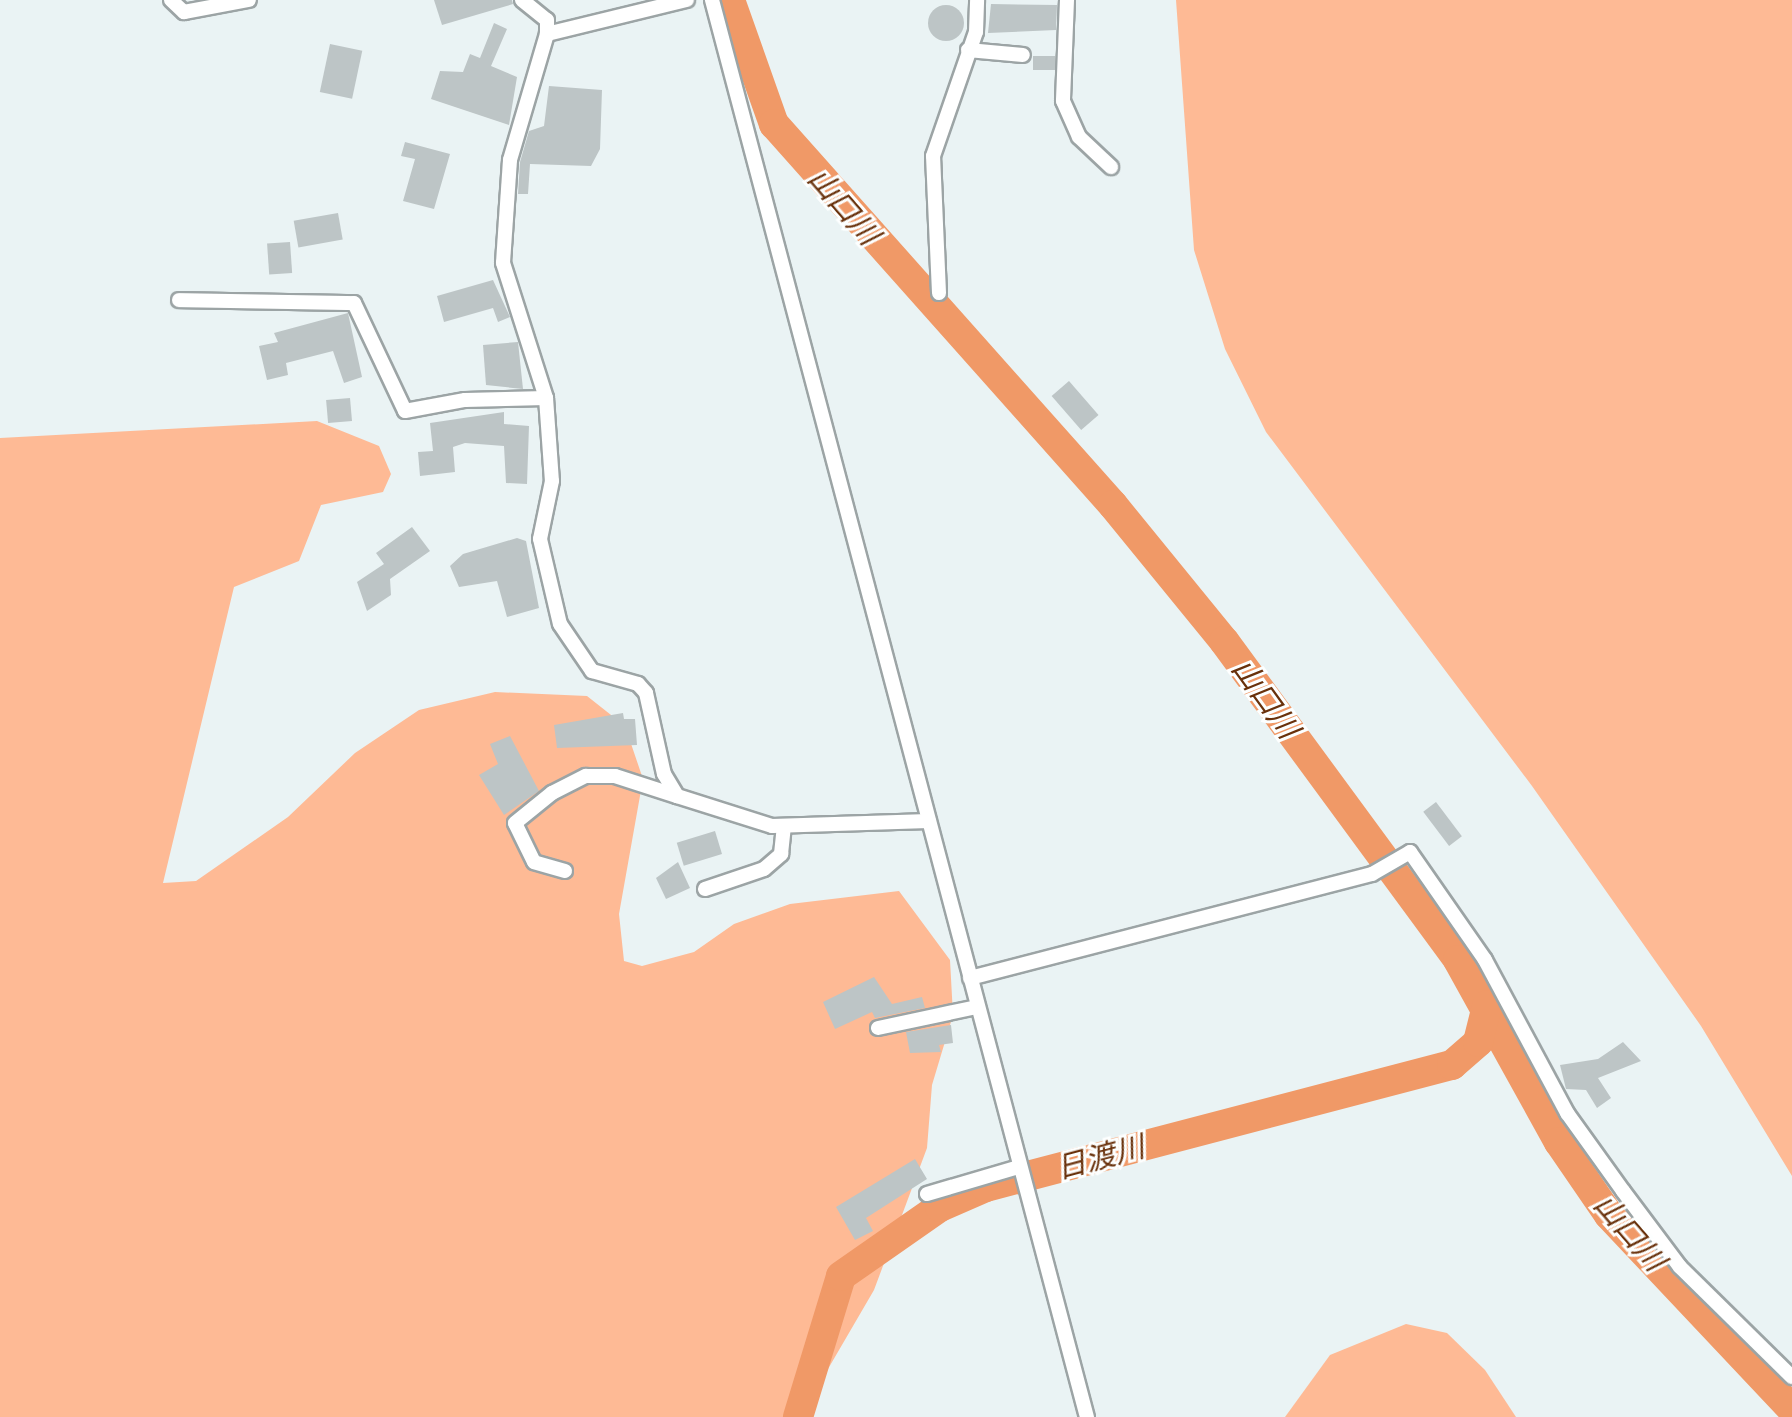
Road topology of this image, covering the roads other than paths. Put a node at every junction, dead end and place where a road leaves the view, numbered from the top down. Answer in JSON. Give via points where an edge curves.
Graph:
{"nodes":[{"id":1,"x":171,"y":0,"type":"edge"},
{"id":2,"x":249,"y":0,"type":"edge"},
{"id":3,"x":522,"y":0,"type":"edge"},
{"id":4,"x":687,"y":0,"type":"edge"},
{"id":5,"x":712,"y":0,"type":"edge"},
{"id":6,"x":977,"y":0,"type":"edge"},
{"id":7,"x":1067,"y":0,"type":"edge"},
{"id":8,"x":547,"y":34,"type":"junction"},
{"id":9,"x":968,"y":50,"type":"junction"},
{"id":10,"x":1023,"y":55,"type":"dead end"},
{"id":11,"x":1111,"y":167,"type":"dead end"},
{"id":12,"x":939,"y":293,"type":"dead end"},
{"id":13,"x":179,"y":300,"type":"dead end"},
{"id":14,"x":546,"y":398,"type":"junction"},
{"id":15,"x":677,"y":796,"type":"junction"},
{"id":16,"x":929,"y":821,"type":"junction"},
{"id":17,"x":784,"y":827,"type":"junction"},
{"id":18,"x":565,"y":871,"type":"dead end"},
{"id":19,"x":705,"y":889,"type":"dead end"},
{"id":20,"x":970,"y":978,"type":"junction"},
{"id":21,"x":977,"y":1007,"type":"junction"},
{"id":22,"x":878,"y":1028,"type":"dead end"},
{"id":23,"x":1021,"y":1175,"type":"junction"},
{"id":24,"x":927,"y":1194,"type":"dead end"},
{"id":25,"x":1792,"y":1377,"type":"edge"},
{"id":26,"x":1087,"y":1417,"type":"edge"}],
"edges":[{"from":1,"to":2,"type":"street","via":[[184,12]]},
{"from":3,"to":8,"type":"street","via":[[547,20]]},
{"from":4,"to":8,"type":"street"},
{"from":5,"to":16,"type":"street"},
{"from":6,"to":9,"type":"street"},
{"from":7,"to":11,"type":"street","via":[[1063,101],[1079,137]]},
{"from":8,"to":14,"type":"street","via":[[510,160],[503,263]]},
{"from":9,"to":10,"type":"street"},
{"from":9,"to":12,"type":"street","via":[[933,156]]},
{"from":13,"to":14,"type":"street","via":[[354,303],[405,411],[465,400]]},
{"from":14,"to":15,"type":"street","via":[[552,481],[540,539],[560,624],[592,671],[638,684],[646,693],[664,774]]},
{"from":15,"to":17,"type":"street"},
{"from":15,"to":18,"type":"street","via":[[615,776],[586,776],[552,793],[515,823],[534,862]]},
{"from":16,"to":17,"type":"street"},
{"from":16,"to":20,"type":"street"},
{"from":17,"to":19,"type":"street","via":[[781,854],[764,869]]},
{"from":20,"to":21,"type":"street"},
{"from":20,"to":25,"type":"street","via":[[1382,871],[1406,855],[1485,960],[1567,1113],[1623,1191],[1680,1267]]},
{"from":21,"to":22,"type":"street"},
{"from":21,"to":23,"type":"street"},
{"from":23,"to":24,"type":"street"},
{"from":23,"to":26,"type":"street"}]}
